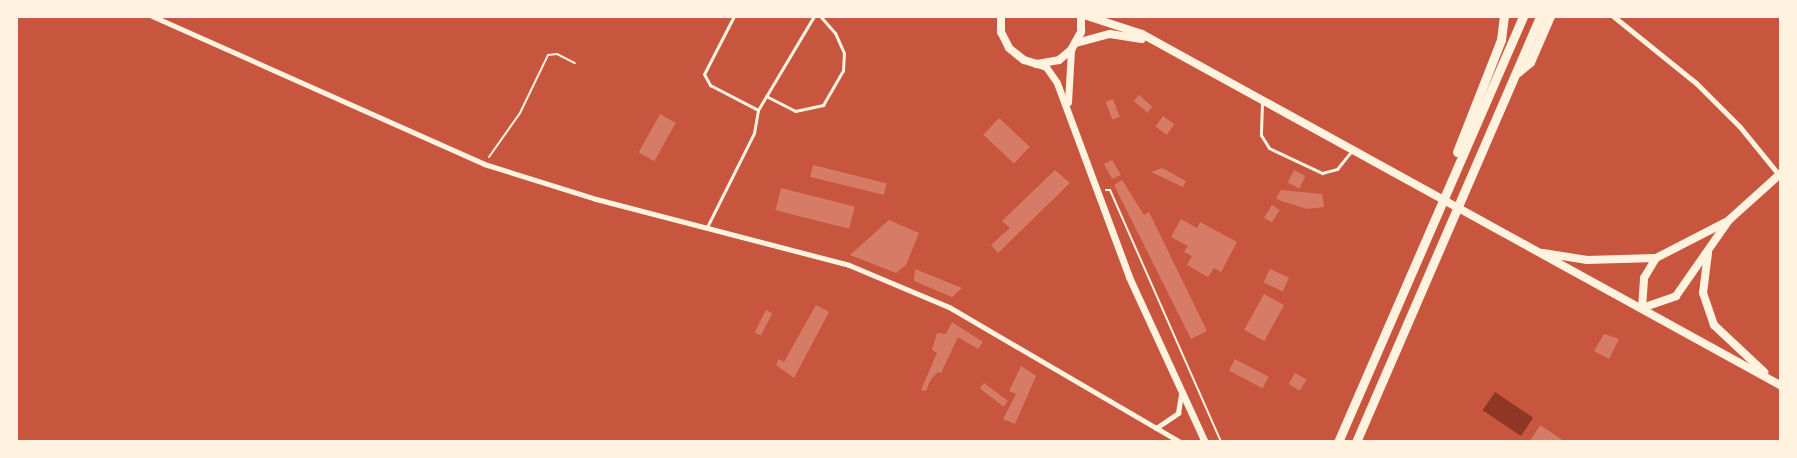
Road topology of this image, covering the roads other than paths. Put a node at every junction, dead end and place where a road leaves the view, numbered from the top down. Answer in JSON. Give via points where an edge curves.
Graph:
{"nodes":[{"id":1,"x":152,"y":16,"type":"edge"},
{"id":2,"x":734,"y":16,"type":"edge"},
{"id":3,"x":814,"y":16,"type":"edge"},
{"id":4,"x":820,"y":16,"type":"edge"},
{"id":5,"x":1001,"y":16,"type":"edge"},
{"id":6,"x":1081,"y":16,"type":"edge"},
{"id":7,"x":1087,"y":16,"type":"edge"},
{"id":8,"x":1504,"y":16,"type":"edge"},
{"id":9,"x":1523,"y":16,"type":"edge"},
{"id":10,"x":1540,"y":16,"type":"edge"},
{"id":11,"x":1550,"y":16,"type":"edge"},
{"id":12,"x":1613,"y":16,"type":"edge"},
{"id":13,"x":1074,"y":47,"type":"junction"},
{"id":14,"x":1170,"y":51,"type":"junction"},
{"id":15,"x":1034,"y":63,"type":"junction"},
{"id":16,"x":1516,"y":74,"type":"junction"},
{"id":17,"x":766,"y":96,"type":"junction"},
{"id":18,"x":1262,"y":101,"type":"junction"},
{"id":19,"x":758,"y":110,"type":"junction"},
{"id":20,"x":1070,"y":114,"type":"junction"},
{"id":21,"x":1353,"y":151,"type":"junction"},
{"id":22,"x":1780,"y":176,"type":"edge"},
{"id":23,"x":1451,"y":182,"type":"junction"},
{"id":24,"x":1729,"y":220,"type":"junction"},
{"id":25,"x":706,"y":228,"type":"junction"},
{"id":26,"x":1709,"y":249,"type":"junction"},
{"id":27,"x":1537,"y":252,"type":"junction"},
{"id":28,"x":1656,"y":258,"type":"junction"},
{"id":29,"x":1642,"y":308,"type":"junction"},
{"id":30,"x":1777,"y":383,"type":"edge"},
{"id":31,"x":1181,"y":393,"type":"junction"},
{"id":32,"x":1156,"y":428,"type":"junction"},
{"id":33,"x":1180,"y":441,"type":"edge"},
{"id":34,"x":1205,"y":441,"type":"edge"},
{"id":35,"x":1338,"y":441,"type":"edge"},
{"id":36,"x":1356,"y":441,"type":"edge"}],
"edges":[{"from":1,"to":25,"type":"street","via":[[484,164]]},
{"from":2,"to":19,"type":"lane","via":[[704,74],[710,85]]},
{"from":3,"to":17,"type":"lane"},
{"from":4,"to":17,"type":"lane","via":[[835,33],[844,53],[843,71],[823,105],[795,111]]},
{"from":5,"to":15,"type":"main road","via":[[1001,32],[1009,48]]},
{"from":6,"to":13,"type":"main road"},
{"from":7,"to":14,"type":"main road","via":[[1142,34]]},
{"from":8,"to":23,"type":"highway","via":[[1501,40],[1455,157]]},
{"from":9,"to":23,"type":"highway"},
{"from":10,"to":16,"type":"highway"},
{"from":11,"to":16,"type":"highway","via":[[1530,62]]},
{"from":12,"to":22,"type":"street","via":[[1696,83],[1740,127]]},
{"from":13,"to":14,"type":"main road","via":[[1116,34]]},
{"from":13,"to":15,"type":"main road","via":[[1051,62]]},
{"from":13,"to":20,"type":"street","via":[[1066,83]]},
{"from":14,"to":18,"type":"main road"},
{"from":15,"to":20,"type":"street","via":[[1053,75]]},
{"from":16,"to":36,"type":"highway"},
{"from":17,"to":19,"type":"lane"},
{"from":18,"to":21,"type":"main road"},
{"from":18,"to":21,"type":"lane","via":[[1261,135],[1269,148],[1322,173],[1337,169]]},
{"from":19,"to":25,"type":"lane","via":[[754,133]]},
{"from":20,"to":31,"type":"street","via":[[1129,277]]},
{"from":21,"to":27,"type":"main road"},
{"from":22,"to":24,"type":"main road"},
{"from":23,"to":35,"type":"highway"},
{"from":24,"to":26,"type":"main road"},
{"from":24,"to":28,"type":"main road"},
{"from":25,"to":32,"type":"street","via":[[849,265],[949,307]]},
{"from":26,"to":29,"type":"main road","via":[[1676,296]]},
{"from":26,"to":30,"type":"main road","via":[[1703,292],[1714,325]]},
{"from":27,"to":28,"type":"main road","via":[[1587,260]]},
{"from":27,"to":29,"type":"main road"},
{"from":28,"to":29,"type":"main road","via":[[1644,278]]},
{"from":29,"to":30,"type":"main road"},
{"from":31,"to":32,"type":"street","via":[[1178,413]]},
{"from":31,"to":34,"type":"street"},
{"from":32,"to":33,"type":"street"}]}
